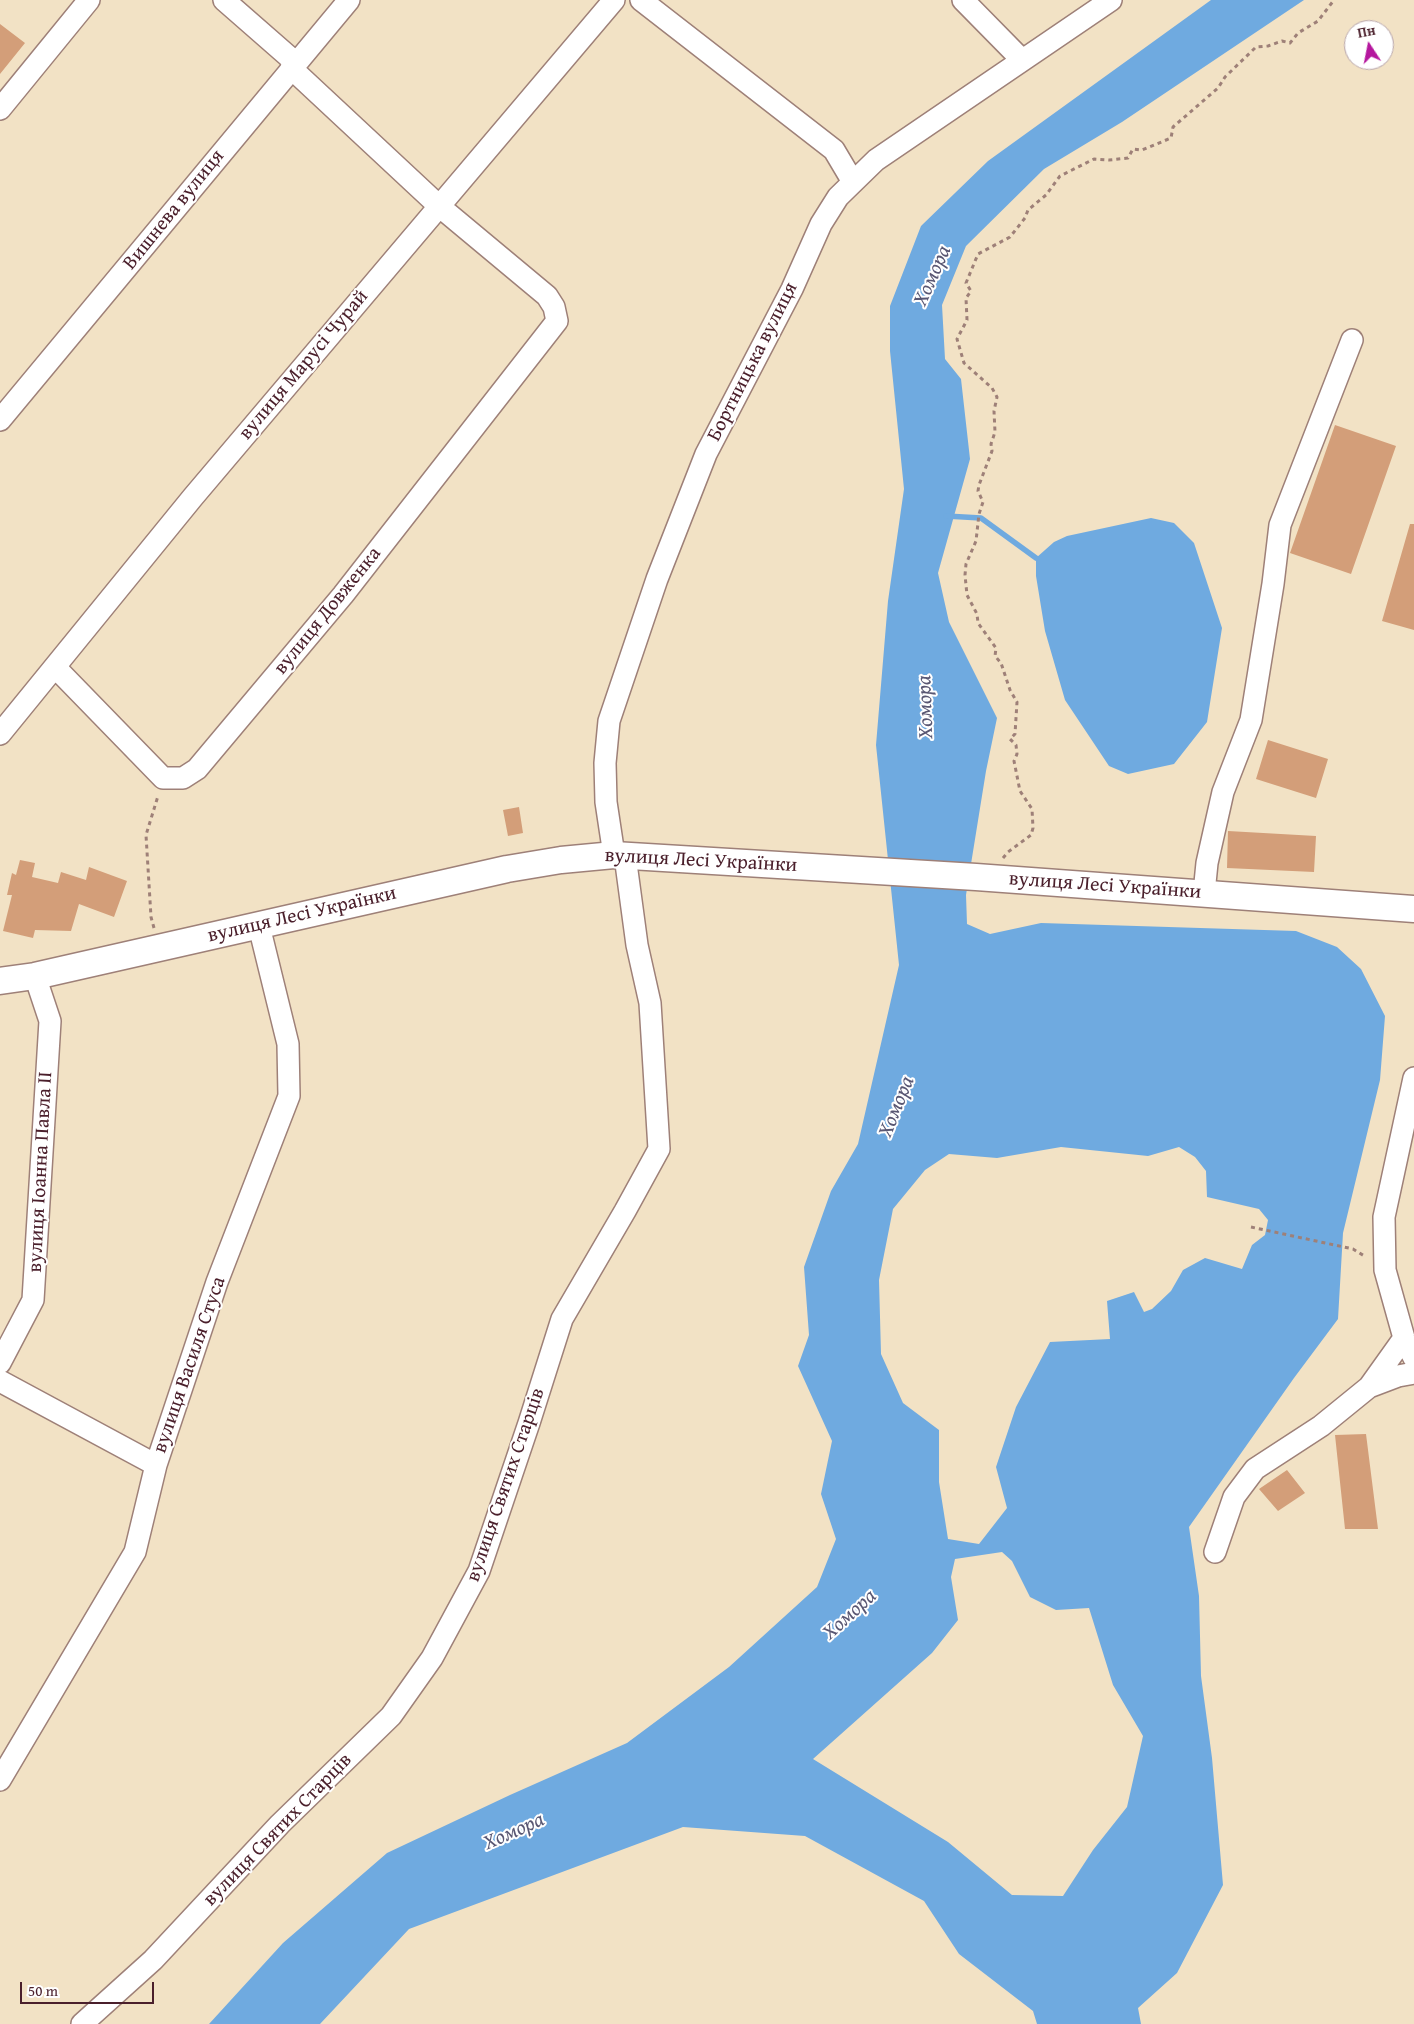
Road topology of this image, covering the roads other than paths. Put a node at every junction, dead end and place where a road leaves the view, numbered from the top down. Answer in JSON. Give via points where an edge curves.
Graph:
{"nodes":[{"id":1,"x":90,"y":0,"type":"edge"},
{"id":2,"x":224,"y":0,"type":"edge"},
{"id":3,"x":349,"y":0,"type":"edge"},
{"id":4,"x":614,"y":0,"type":"edge"},
{"id":5,"x":641,"y":0,"type":"edge"},
{"id":6,"x":963,"y":0,"type":"edge"},
{"id":7,"x":1111,"y":0,"type":"edge"},
{"id":8,"x":1022,"y":60,"type":"junction"},
{"id":9,"x":293,"y":65,"type":"junction"},
{"id":10,"x":0,"y":109,"type":"edge"},
{"id":11,"x":834,"y":150,"type":"junction"},
{"id":12,"x":876,"y":160,"type":"junction"},
{"id":13,"x":853,"y":182,"type":"junction"},
{"id":14,"x":439,"y":206,"type":"junction"},
{"id":15,"x":1352,"y":340,"type":"dead end"},
{"id":16,"x":0,"y":420,"type":"edge"},
{"id":17,"x":55,"y":666,"type":"junction"},
{"id":18,"x":0,"y":734,"type":"edge"},
{"id":19,"x":619,"y":856,"type":"junction"},
{"id":20,"x":1204,"y":893,"type":"junction"},
{"id":21,"x":1414,"y":909,"type":"edge"},
{"id":22,"x":259,"y":926,"type":"junction"},
{"id":23,"x":35,"y":976,"type":"junction"},
{"id":24,"x":0,"y":981,"type":"edge"},
{"id":25,"x":1414,"y":1078,"type":"edge"},
{"id":26,"x":1404,"y":1338,"type":"junction"},
{"id":27,"x":1414,"y":1358,"type":"edge"},
{"id":28,"x":0,"y":1362,"type":"edge"},
{"id":29,"x":1414,"y":1373,"type":"edge"},
{"id":30,"x":0,"y":1381,"type":"edge"},
{"id":31,"x":1369,"y":1387,"type":"junction"},
{"id":32,"x":156,"y":1465,"type":"junction"},
{"id":33,"x":1216,"y":1552,"type":"dead end"},
{"id":34,"x":0,"y":1780,"type":"edge"},
{"id":35,"x":82,"y":2024,"type":"edge"}],
"edges":[{"from":1,"to":10,"type":"street"},
{"from":2,"to":9,"type":"street"},
{"from":3,"to":9,"type":"street","name":"Вишнева вулиця"},
{"from":4,"to":14,"type":"street","name":"вулиця Марусі Чурай"},
{"from":5,"to":11,"type":"street"},
{"from":6,"to":8,"type":"street"},
{"from":7,"to":8,"type":"street","name":"Бортницька вулиця"},
{"from":8,"to":12,"type":"street","name":"Бортницька вулиця"},
{"from":9,"to":14,"type":"street"},
{"from":9,"to":16,"type":"street","name":"Вишнева вулиця"},
{"from":11,"to":12,"type":"street"},
{"from":11,"to":13,"type":"street"},
{"from":12,"to":13,"type":"street","name":"Бортницька вулиця"},
{"from":13,"to":19,"type":"street","name":"Бортницька вулиця","via":[[838,197],[821,224],[792,290],[706,454],[657,579],[609,721],[606,802]]},
{"from":14,"to":17,"type":"street","name":"вулиця Марусі Чурай","via":[[193,496]]},
{"from":14,"to":17,"type":"street","name":"вулиця Довженка","via":[[547,296],[557,321],[343,595],[197,768],[183,778],[163,778]]},
{"from":15,"to":20,"type":"street","via":[[1280,525],[1251,720],[1223,792],[1207,863]]},
{"from":17,"to":18,"type":"street","name":"вулиця Марусі Чурай"},
{"from":19,"to":20,"type":"main road","name":"вулиця Лесі Українки","via":[[869,869]]},
{"from":19,"to":22,"type":"main road","name":"вулиця Лесі Українки","via":[[507,868]]},
{"from":19,"to":35,"type":"street","name":"вулиця Святих Старців","via":[[650,1003],[660,1149],[562,1318],[479,1571],[432,1658],[391,1716],[280,1824],[153,1960]]},
{"from":20,"to":21,"type":"main road","name":"вулиця Лесі Українки"},
{"from":22,"to":23,"type":"main road","name":"вулиця Лесі Українки"},
{"from":22,"to":32,"type":"street","name":"вулиця Василя Стуса","via":[[288,1044],[289,1096],[217,1282]]},
{"from":23,"to":24,"type":"main road","name":"вулиця Лесі Українки"},
{"from":23,"to":28,"type":"street","name":"вулиця Іоанна Павла II","via":[[50,1021],[33,1300]]},
{"from":25,"to":26,"type":"street","via":[[1384,1217],[1385,1270]]},
{"from":26,"to":27,"type":"street"},
{"from":26,"to":31,"type":"street"},
{"from":29,"to":31,"type":"street"},
{"from":30,"to":32,"type":"street"},
{"from":31,"to":33,"type":"street","via":[[1321,1426],[1255,1469],[1234,1497]]},
{"from":32,"to":34,"type":"street","name":"вулиця Василя Стуса","via":[[135,1552]]}]}
